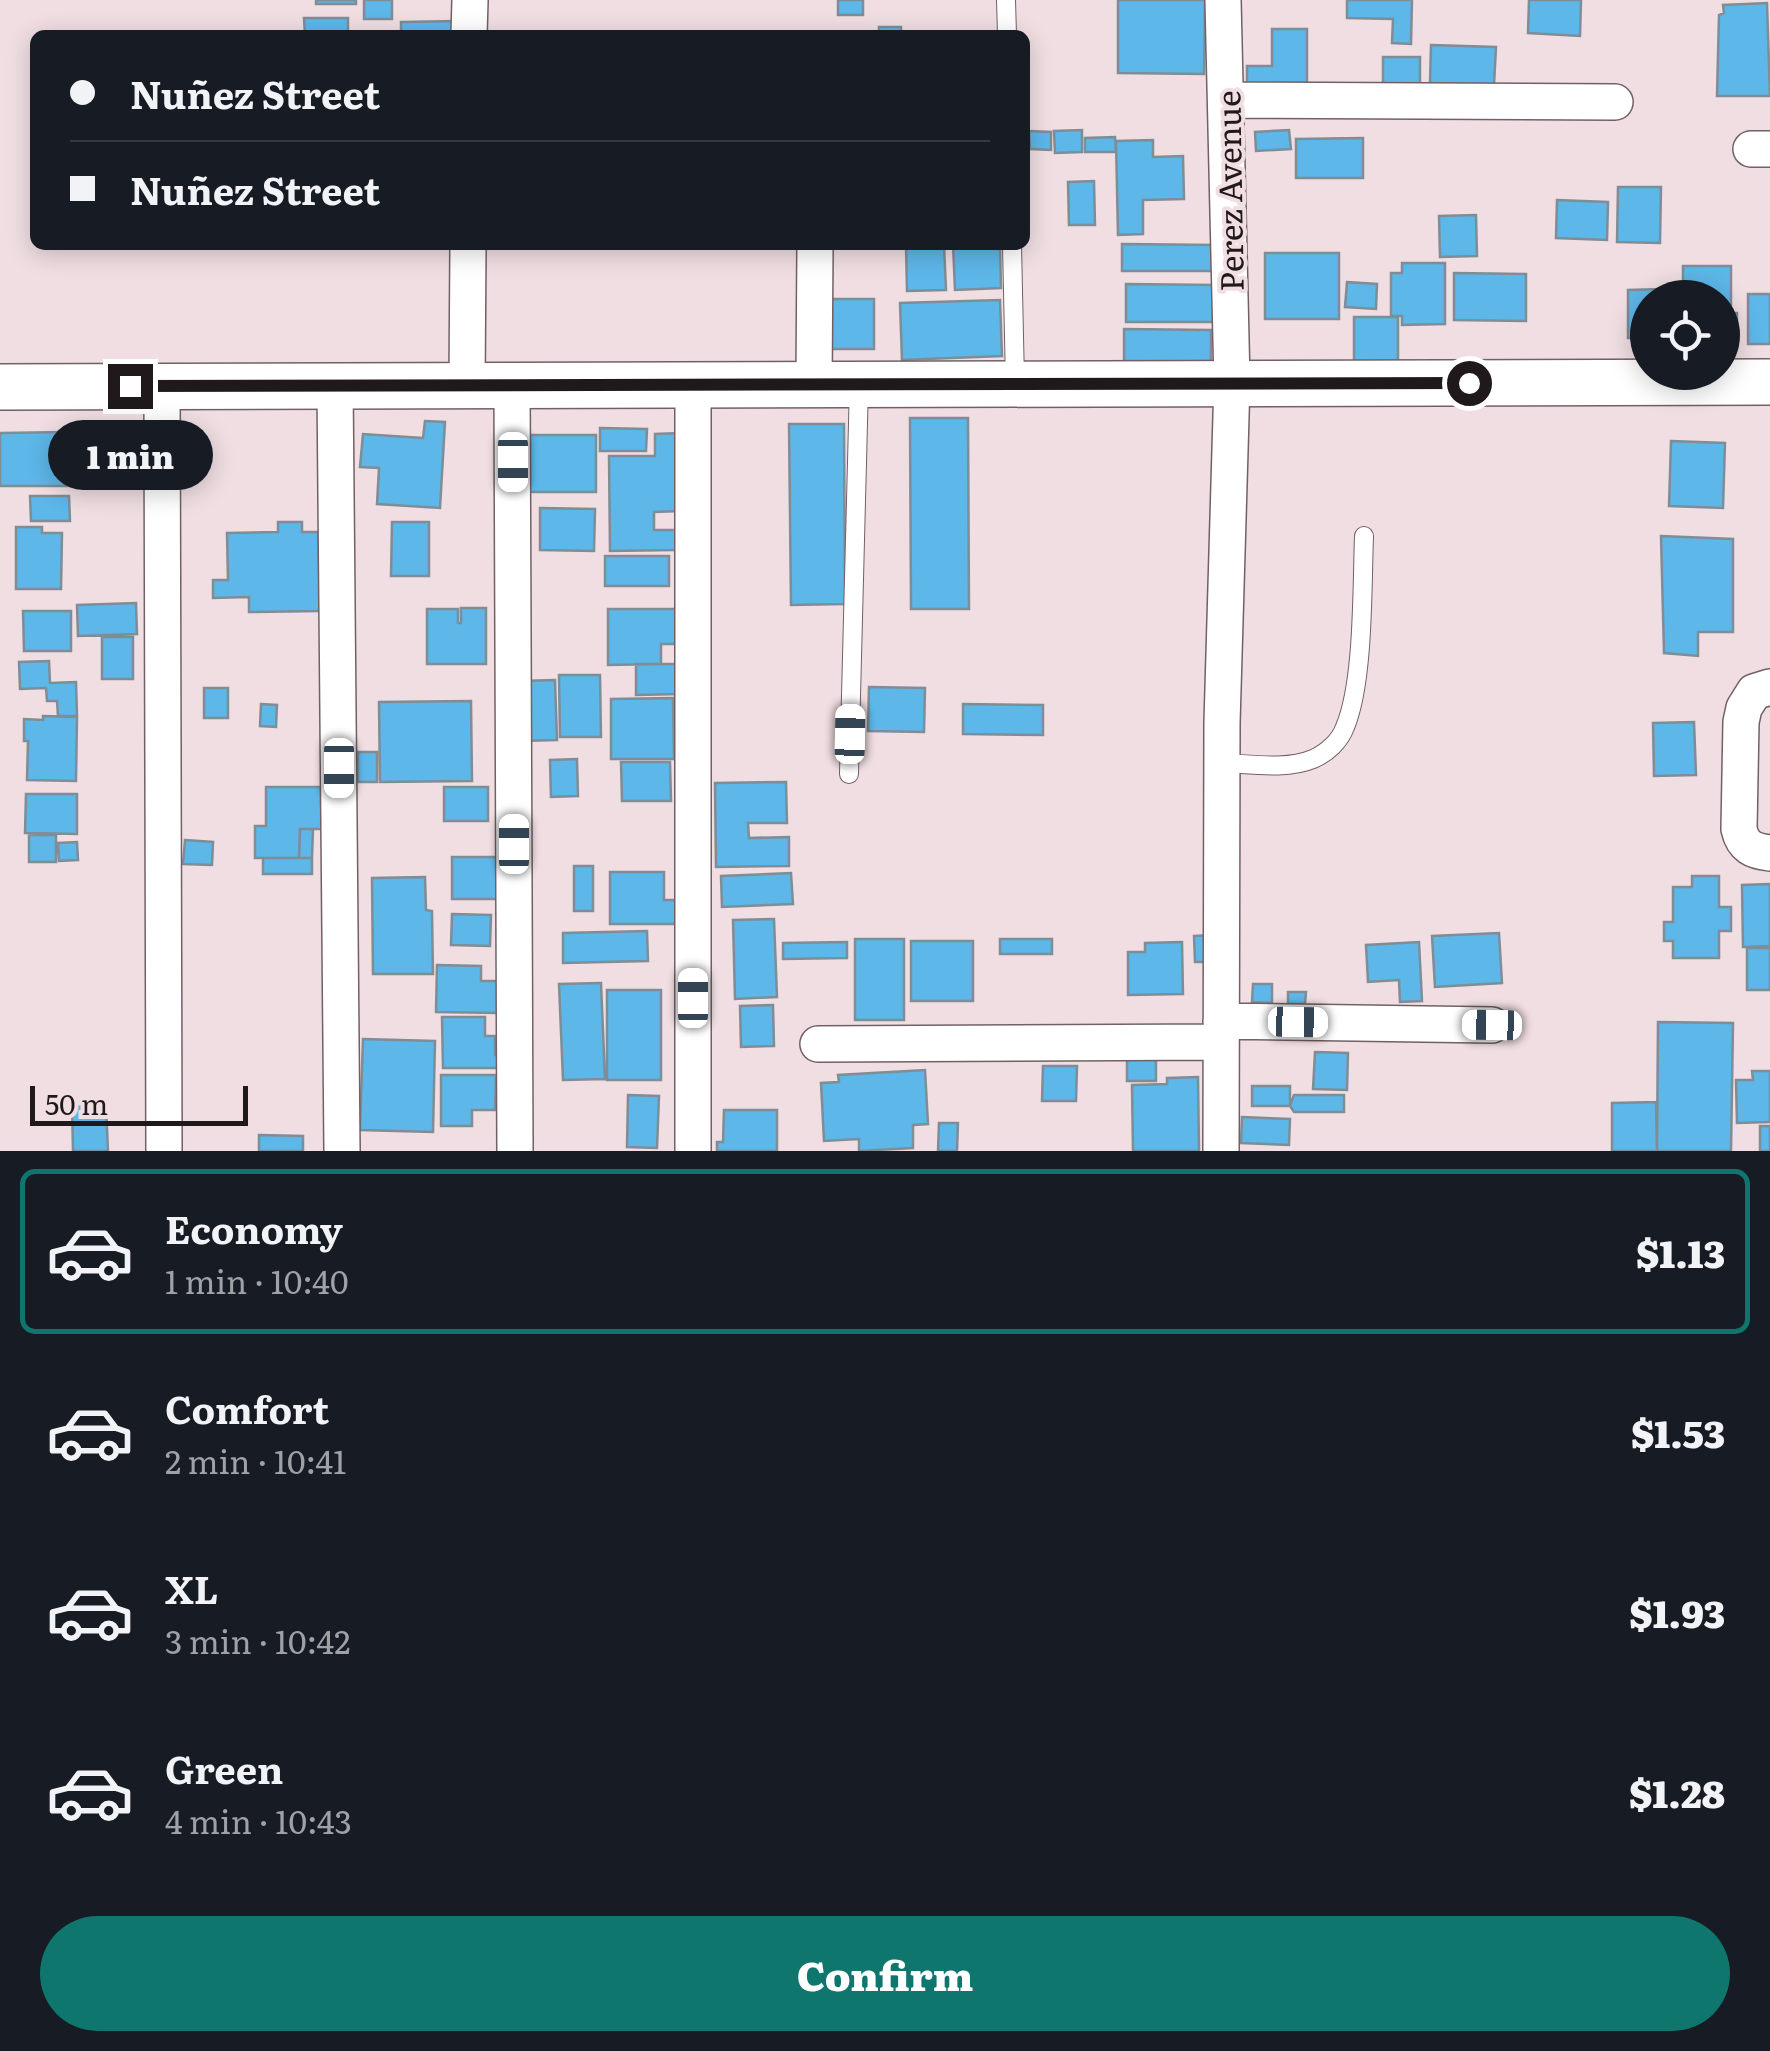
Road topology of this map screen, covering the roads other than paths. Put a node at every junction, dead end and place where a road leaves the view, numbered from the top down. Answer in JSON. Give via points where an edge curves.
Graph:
{"nodes":[{"id":1,"x":470,"y":0,"type":"edge"},
{"id":2,"x":1006,"y":0,"type":"edge"},
{"id":3,"x":1223,"y":0,"type":"edge"},
{"id":4,"x":469,"y":30,"type":"edge"},
{"id":5,"x":1007,"y":30,"type":"edge"},
{"id":6,"x":1226,"y":100,"type":"junction"},
{"id":7,"x":1615,"y":102,"type":"dead end"},
{"id":8,"x":468,"y":250,"type":"edge"},
{"id":9,"x":815,"y":250,"type":"edge"},
{"id":10,"x":1012,"y":250,"type":"edge"},
{"id":11,"x":1232,"y":382,"type":"junction"},
{"id":12,"x":1770,"y":382,"type":"edge"},
{"id":13,"x":1014,"y":383,"type":"junction"},
{"id":14,"x":693,"y":384,"type":"junction"},
{"id":15,"x":814,"y":384,"type":"junction"},
{"id":16,"x":859,"y":384,"type":"junction"},
{"id":17,"x":335,"y":385,"type":"junction"},
{"id":18,"x":468,"y":385,"type":"junction"},
{"id":19,"x":512,"y":385,"type":"junction"},
{"id":20,"x":162,"y":386,"type":"junction"},
{"id":21,"x":0,"y":387,"type":"edge"},
{"id":22,"x":1364,"y":536,"type":"dead end"},
{"id":23,"x":1770,"y":687,"type":"edge"},
{"id":24,"x":1222,"y":763,"type":"junction"},
{"id":25,"x":849,"y":774,"type":"dead end"},
{"id":26,"x":1770,"y":853,"type":"edge"},
{"id":27,"x":1492,"y":1025,"type":"dead end"},
{"id":28,"x":1220,"y":1032,"type":"junction"},
{"id":29,"x":818,"y":1044,"type":"dead end"},
{"id":30,"x":164,"y":1151,"type":"edge"},
{"id":31,"x":342,"y":1151,"type":"edge"},
{"id":32,"x":515,"y":1151,"type":"edge"},
{"id":33,"x":692,"y":1151,"type":"edge"},
{"id":34,"x":1220,"y":1151,"type":"edge"}],
"edges":[{"from":1,"to":4,"type":"street"},
{"from":2,"to":5,"type":"lane"},
{"from":3,"to":6,"type":"street","name":"Perez Avenue"},
{"from":6,"to":7,"type":"street"},
{"from":6,"to":11,"type":"street","name":"Perez Avenue"},
{"from":8,"to":18,"type":"street"},
{"from":9,"to":15,"type":"street"},
{"from":10,"to":13,"type":"lane"},
{"from":11,"to":12,"type":"street"},
{"from":11,"to":13,"type":"street"},
{"from":11,"to":24,"type":"street","name":"Perez Avenue"},
{"from":13,"to":16,"type":"street"},
{"from":14,"to":15,"type":"street"},
{"from":14,"to":19,"type":"street"},
{"from":14,"to":33,"type":"street"},
{"from":15,"to":16,"type":"street"},
{"from":16,"to":25,"type":"lane"},
{"from":17,"to":18,"type":"street"},
{"from":17,"to":20,"type":"street"},
{"from":17,"to":31,"type":"street"},
{"from":18,"to":19,"type":"street"},
{"from":19,"to":32,"type":"street"},
{"from":20,"to":21,"type":"street"},
{"from":20,"to":30,"type":"street"},
{"from":22,"to":24,"type":"lane","via":[[1346,727],[1335,744],[1302,762]]},
{"from":23,"to":26,"type":"street","via":[[1754,692],[1741,722],[1739,829],[1746,845]]},
{"from":24,"to":28,"type":"street","name":"Perez Avenue"},
{"from":27,"to":28,"type":"street"},
{"from":28,"to":29,"type":"street"},
{"from":28,"to":34,"type":"street","name":"Perez Avenue"}]}
